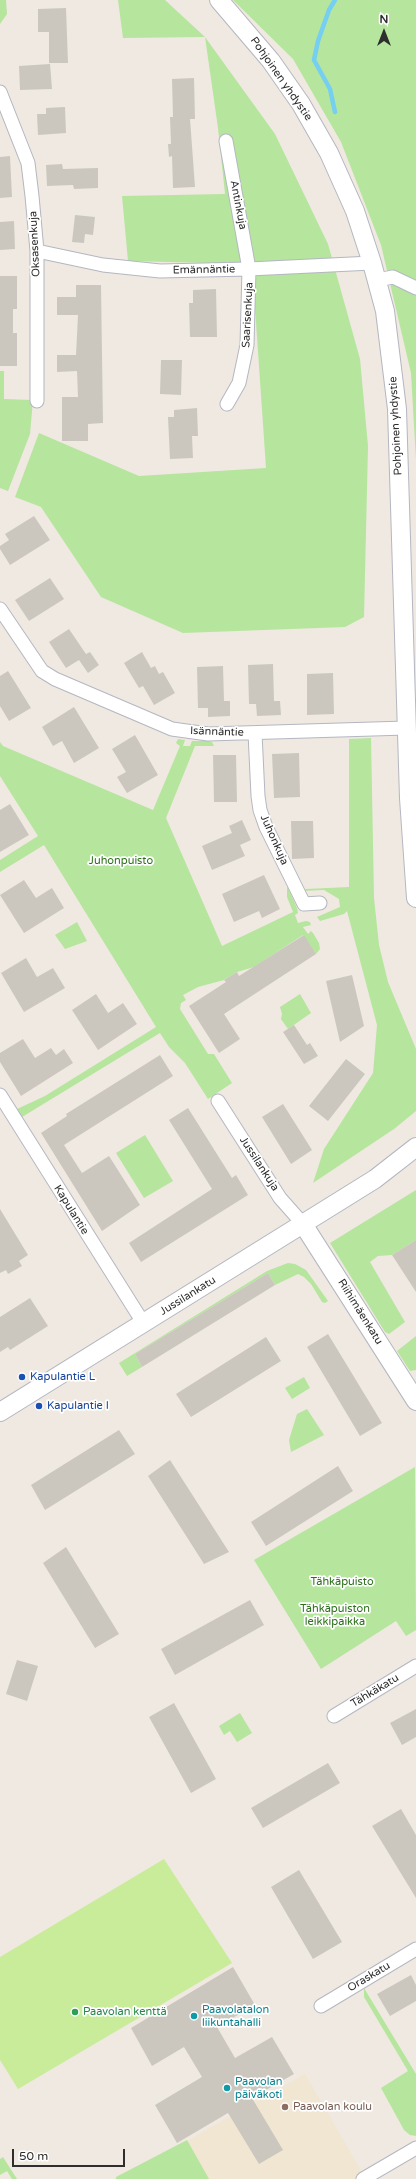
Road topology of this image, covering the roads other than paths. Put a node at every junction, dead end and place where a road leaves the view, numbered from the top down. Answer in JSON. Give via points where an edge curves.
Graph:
{"nodes":[{"id":1,"x":219,"y":0,"type":"edge"},
{"id":2,"x":0,"y":92,"type":"edge"},
{"id":3,"x":226,"y":141,"type":"dead end"},
{"id":4,"x":37,"y":251,"type":"junction"},
{"id":5,"x":250,"y":269,"type":"junction"},
{"id":6,"x":375,"y":272,"type":"junction"},
{"id":7,"x":416,"y":288,"type":"edge"},
{"id":8,"x":37,"y":401,"type":"dead end"},
{"id":9,"x":227,"y":404,"type":"dead end"},
{"id":10,"x":0,"y":609,"type":"edge"},
{"id":11,"x":406,"y":728,"type":"junction"},
{"id":12,"x":255,"y":733,"type":"junction"},
{"id":13,"x":416,"y":898,"type":"edge"},
{"id":14,"x":320,"y":903,"type":"dead end"},
{"id":15,"x":0,"y":1095,"type":"edge"},
{"id":16,"x":218,"y":1101,"type":"dead end"},
{"id":17,"x":416,"y":1147,"type":"edge"},
{"id":18,"x":416,"y":1164,"type":"edge"},
{"id":19,"x":376,"y":1179,"type":"junction"},
{"id":20,"x":303,"y":1224,"type":"junction"},
{"id":21,"x":144,"y":1324,"type":"junction"},
{"id":22,"x":416,"y":1401,"type":"edge"},
{"id":23,"x":0,"y":1412,"type":"edge"},
{"id":24,"x":416,"y":1666,"type":"edge"},
{"id":25,"x":334,"y":1716,"type":"dead end"},
{"id":26,"x":416,"y":1949,"type":"edge"},
{"id":27,"x":321,"y":2006,"type":"dead end"},
{"id":28,"x":416,"y":2148,"type":"edge"},
{"id":29,"x":363,"y":2179,"type":"edge"}],
"edges":[{"from":1,"to":6,"type":"main road","name":"Pohjoinen yhdystie","via":[[271,61],[310,119],[341,177]]},
{"from":2,"to":4,"type":"street","name":"Oksasenkuja","via":[[28,163]]},
{"from":3,"to":5,"type":"street","name":"Antinkuja"},
{"from":4,"to":5,"type":"street","name":"Emännäntie","via":[[130,269]]},
{"from":4,"to":8,"type":"street","name":"Oksasenkuja"},
{"from":5,"to":6,"type":"street","name":"Emännäntie"},
{"from":5,"to":9,"type":"street","name":"Saarisenkuja","via":[[248,345],[239,383]]},
{"from":6,"to":7,"type":"street","name":"Emännäntie","via":[[394,277]]},
{"from":6,"to":11,"type":"main road","name":"Pohjoinen yhdystie","via":[[389,340],[397,409]]},
{"from":10,"to":12,"type":"street","name":"Isännäntie","via":[[42,671],[55,679],[172,729],[208,734]]},
{"from":11,"to":12,"type":"street","name":"Isännäntie"},
{"from":11,"to":13,"type":"main road","name":"Pohjoinen yhdystie"},
{"from":12,"to":14,"type":"street","name":"Juhonkuja","via":[[258,796],[266,827],[304,904]]},
{"from":15,"to":21,"type":"street","name":"Kapulantie"},
{"from":16,"to":20,"type":"street","name":"Jussilankuja","via":[[280,1198]]},
{"from":17,"to":19,"type":"main road","name":"Jussilankatu"},
{"from":18,"to":19,"type":"main road","name":"Jussilankatu"},
{"from":19,"to":20,"type":"main road","name":"Jussilankatu"},
{"from":20,"to":21,"type":"main road","name":"Jussilankatu"},
{"from":20,"to":22,"type":"main road","name":"Riihimäenkatu"},
{"from":21,"to":23,"type":"main road","name":"Jussilankatu"},
{"from":24,"to":25,"type":"street","name":"Tähkäkatu"},
{"from":26,"to":27,"type":"street","name":"Oraskatu"},
{"from":28,"to":29,"type":"street"}]}
